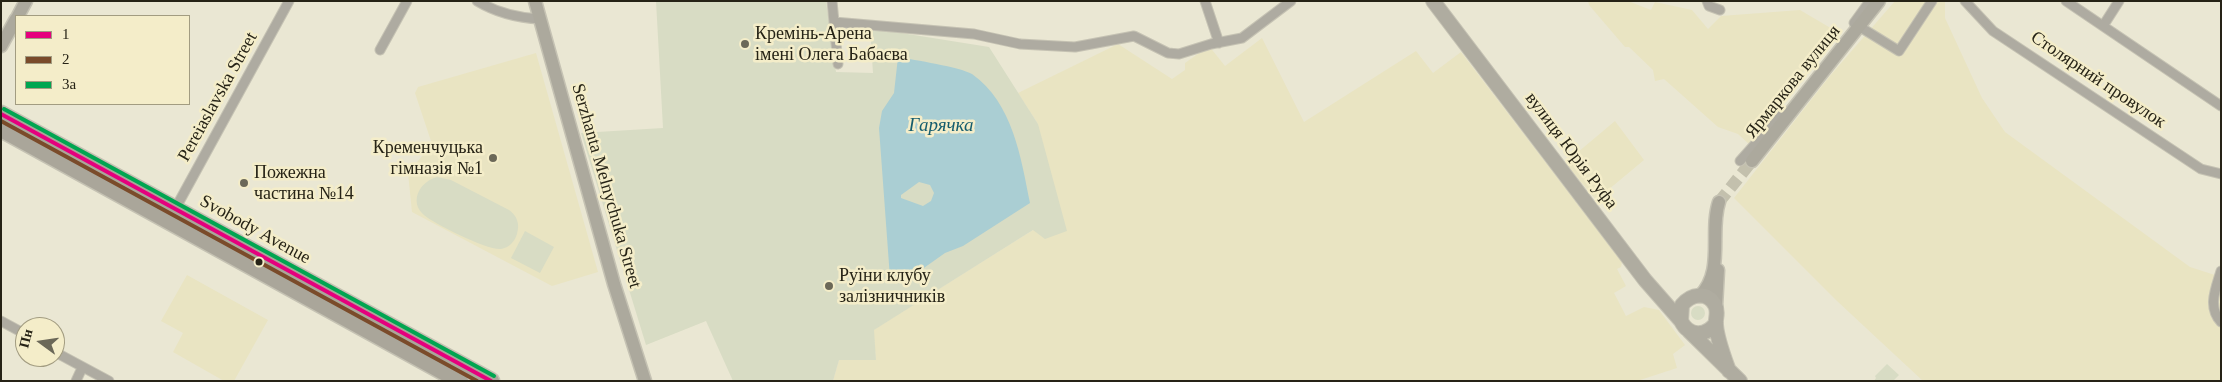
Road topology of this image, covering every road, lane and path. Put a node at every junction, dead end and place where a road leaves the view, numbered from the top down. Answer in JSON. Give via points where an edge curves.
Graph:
{"nodes":[{"id":1,"x":26,"y":1,"type":"edge"},
{"id":2,"x":289,"y":1,"type":"edge"},
{"id":3,"x":407,"y":1,"type":"edge"},
{"id":4,"x":477,"y":1,"type":"edge"},
{"id":5,"x":535,"y":1,"type":"edge"},
{"id":6,"x":832,"y":1,"type":"edge"},
{"id":7,"x":1205,"y":1,"type":"edge"},
{"id":8,"x":1291,"y":1,"type":"edge"},
{"id":9,"x":1433,"y":1,"type":"edge"},
{"id":10,"x":1707,"y":1,"type":"edge"},
{"id":11,"x":1870,"y":1,"type":"edge"},
{"id":12,"x":1879,"y":1,"type":"edge"},
{"id":13,"x":1932,"y":1,"type":"edge"},
{"id":14,"x":1964,"y":1,"type":"edge"},
{"id":15,"x":2066,"y":1,"type":"edge"},
{"id":16,"x":2120,"y":1,"type":"edge"},
{"id":17,"x":1720,"y":10,"type":"dead end"},
{"id":18,"x":19,"y":15,"type":"edge"},
{"id":19,"x":540,"y":19,"type":"junction"},
{"id":20,"x":15,"y":22,"type":"edge"},
{"id":21,"x":834,"y":22,"type":"junction"},
{"id":22,"x":2103,"y":26,"type":"junction"},
{"id":23,"x":1860,"y":27,"type":"junction"},
{"id":24,"x":1219,"y":43,"type":"junction"},
{"id":25,"x":1,"y":46,"type":"edge"},
{"id":26,"x":380,"y":50,"type":"dead end"},
{"id":27,"x":838,"y":64,"type":"dead end"},
{"id":28,"x":2221,"y":106,"type":"edge"},
{"id":29,"x":1,"y":114,"type":"edge"},
{"id":30,"x":1,"y":129,"type":"edge"},
{"id":31,"x":1746,"y":161,"type":"joint"},
{"id":32,"x":2221,"y":174,"type":"edge"},
{"id":33,"x":1719,"y":202,"type":"tunnel mouth"},
{"id":34,"x":172,"y":215,"type":"junction"},
{"id":35,"x":1715,"y":256,"type":"junction"},
{"id":36,"x":1634,"y":266,"type":"junction"},
{"id":37,"x":2221,"y":271,"type":"edge"},
{"id":38,"x":1700,"y":296,"type":"junction"},
{"id":39,"x":1685,"y":301,"type":"junction"},
{"id":40,"x":1716,"y":306,"type":"junction"},
{"id":41,"x":1,"y":321,"type":"edge"},
{"id":42,"x":2221,"y":322,"type":"edge"},
{"id":43,"x":1716,"y":323,"type":"junction"},
{"id":44,"x":1684,"y":326,"type":"junction"},
{"id":45,"x":15,"y":329,"type":"edge"},
{"id":46,"x":65,"y":358,"type":"edge"},
{"id":47,"x":82,"y":368,"type":"junction"},
{"id":48,"x":1730,"y":370,"type":"junction"},
{"id":49,"x":76,"y":381,"type":"edge"},
{"id":50,"x":109,"y":381,"type":"edge"},
{"id":51,"x":460,"y":381,"type":"edge"},
{"id":52,"x":491,"y":381,"type":"edge"},
{"id":53,"x":645,"y":381,"type":"edge"},
{"id":54,"x":1740,"y":381,"type":"edge"}],
"edges":[{"from":1,"to":18,"type":"street"},
{"from":2,"to":34,"type":"street","name":"Pereiaslavska Street"},
{"from":3,"to":26,"type":"street"},
{"from":4,"to":19,"type":"street","via":[[503,13]]},
{"from":5,"to":19,"type":"street","name":"Serzhanta Melnychuka Street"},
{"from":6,"to":21,"type":"street"},
{"from":7,"to":24,"type":"street"},
{"from":8,"to":24,"type":"street","via":[[1242,38]]},
{"from":9,"to":36,"type":"main road","name":"вулиця Юрія Руфа"},
{"from":10,"to":17,"type":"street","via":[[1709,6]]},
{"from":11,"to":31,"type":"street"},
{"from":12,"to":23,"type":"street","name":"Ярмаркова вулиця"},
{"from":13,"to":23,"type":"street","via":[[1899,51]]},
{"from":14,"to":32,"type":"street","name":"Столярний провулок","via":[[1993,31],[2201,169]]},
{"from":15,"to":22,"type":"street"},
{"from":16,"to":22,"type":"street"},
{"from":19,"to":53,"type":"street","name":"Serzhanta Melnychuka Street","via":[[614,284]]},
{"from":20,"to":25,"type":"street"},
{"from":21,"to":24,"type":"street","via":[[974,34],[1020,44],[1075,47],[1134,36],[1168,53],[1179,54]]},
{"from":21,"to":27,"type":"street"},
{"from":22,"to":28,"type":"street"},
{"from":23,"to":31,"type":"street","name":"Ярмаркова вулиця"},
{"from":29,"to":34,"type":"highway","name":"Svobody Avenue"},
{"from":30,"to":34,"type":"highway","name":"Svobody Avenue"},
{"from":33,"to":35,"type":"street","via":[[1714,224]]},
{"from":34,"to":51,"type":"highway","name":"Svobody Avenue"},
{"from":34,"to":52,"type":"highway","name":"Svobody Avenue"},
{"from":35,"to":38,"type":"street","via":[[1711,279]]},
{"from":35,"to":40,"type":"street","via":[[1718,271]]},
{"from":36,"to":39,"type":"main road","via":[[1669,295]]},
{"from":36,"to":44,"type":"main road","name":"вулиця Юрія Руфа"},
{"from":37,"to":42,"type":"street","via":[[2213,305]]},
{"from":38,"to":39,"type":"main road"},
{"from":38,"to":40,"type":"main road"},
{"from":39,"to":44,"type":"main road","via":[[1680,310]]},
{"from":40,"to":43,"type":"main road"},
{"from":41,"to":45,"type":"street"},
{"from":43,"to":44,"type":"main road","via":[[1706,332],[1694,333]]},
{"from":43,"to":48,"type":"main road"},
{"from":44,"to":48,"type":"main road","name":"вулиця Юрія Руфа"},
{"from":46,"to":47,"type":"street"},
{"from":47,"to":49,"type":"street"},
{"from":47,"to":50,"type":"street"},
{"from":48,"to":54,"type":"main road","name":"вулиця Юрія Руфа"}]}
